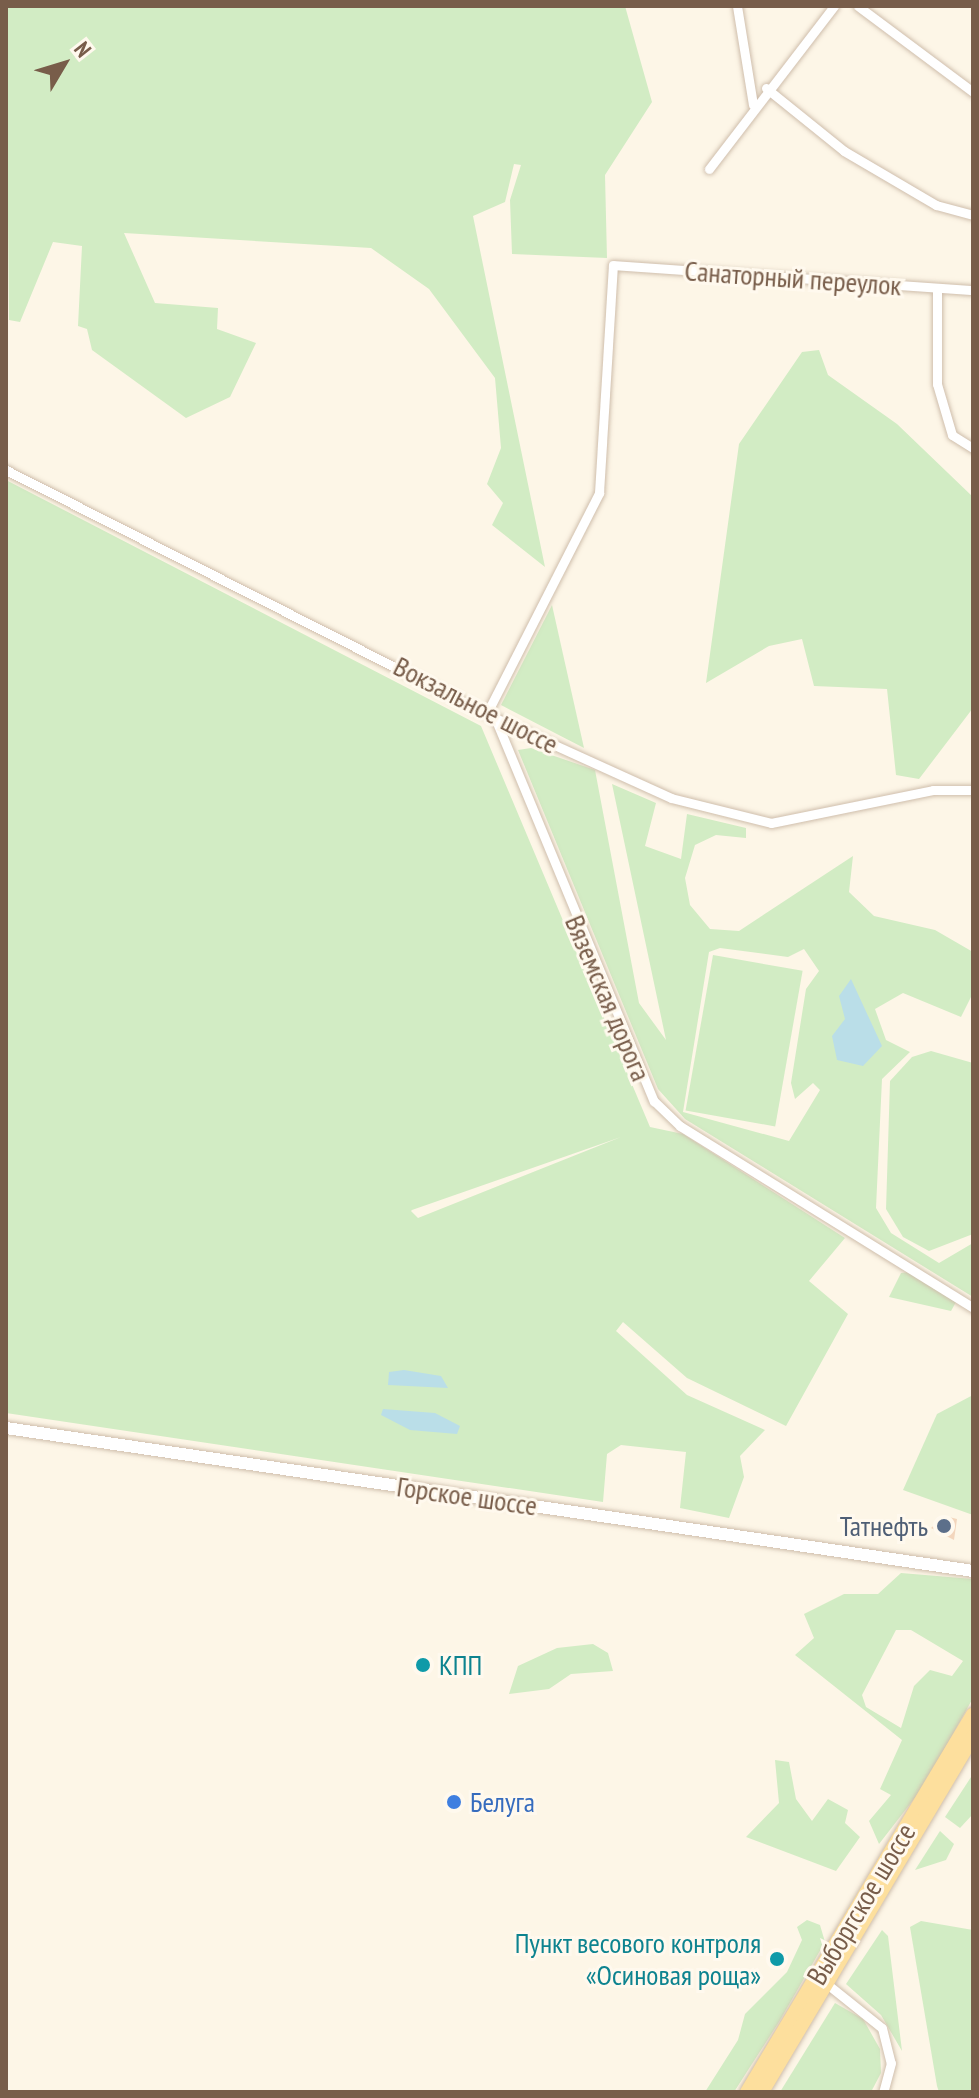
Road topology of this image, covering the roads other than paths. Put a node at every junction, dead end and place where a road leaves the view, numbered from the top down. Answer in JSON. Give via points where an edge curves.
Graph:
{"nodes":[{"id":1,"x":737,"y":6,"type":"edge"},
{"id":2,"x":834,"y":6,"type":"edge"},
{"id":3,"x":858,"y":6,"type":"edge"},
{"id":4,"x":766,"y":88,"type":"junction"},
{"id":5,"x":973,"y":92,"type":"edge"},
{"id":6,"x":753,"y":106,"type":"junction"},
{"id":7,"x":709,"y":169,"type":"dead end"},
{"id":8,"x":973,"y":215,"type":"edge"},
{"id":9,"x":937,"y":288,"type":"junction"},
{"id":10,"x":973,"y":290,"type":"edge"},
{"id":11,"x":973,"y":448,"type":"edge"},
{"id":12,"x":6,"y":470,"type":"edge"},
{"id":13,"x":491,"y":716,"type":"junction"},
{"id":14,"x":973,"y":790,"type":"edge"},
{"id":15,"x":973,"y":1308,"type":"edge"},
{"id":16,"x":6,"y":1428,"type":"edge"},
{"id":17,"x":973,"y":1568,"type":"edge"},
{"id":18,"x":973,"y":1715,"type":"edge"},
{"id":19,"x":971,"y":1743,"type":"edge"},
{"id":20,"x":827,"y":1984,"type":"junction"},
{"id":21,"x":747,"y":2092,"type":"edge"},
{"id":22,"x":762,"y":2092,"type":"edge"},
{"id":23,"x":883,"y":2092,"type":"edge"}],
"edges":[{"from":1,"to":6,"type":"street"},
{"from":2,"to":4,"type":"street"},
{"from":3,"to":5,"type":"street"},
{"from":4,"to":6,"type":"street"},
{"from":4,"to":8,"type":"street","via":[[844,151],[936,205]]},
{"from":6,"to":7,"type":"street"},
{"from":9,"to":10,"type":"street","name":"Санаторный переулок"},
{"from":9,"to":11,"type":"street","via":[[937,384],[952,435]]},
{"from":9,"to":13,"type":"street","name":"Санаторный переулок","via":[[613,265],[599,493]]},
{"from":12,"to":13,"type":"street","name":"Вокзальное шоссе"},
{"from":13,"to":14,"type":"street","name":"Вокзальное шоссе","via":[[671,798],[771,823],[933,790]]},
{"from":13,"to":15,"type":"street","name":"Вяземская дорога","via":[[654,1101],[680,1126]]},
{"from":16,"to":17,"type":"main road","name":"Горское шоссе"},
{"from":18,"to":21,"type":"main road","name":"Выборгское шоссе"},
{"from":19,"to":20,"type":"main road","name":"Выборгское шоссе"},
{"from":20,"to":22,"type":"main road","name":"Выборгское шоссе"},
{"from":20,"to":23,"type":"street","via":[[882,2028],[891,2063]]}]}
